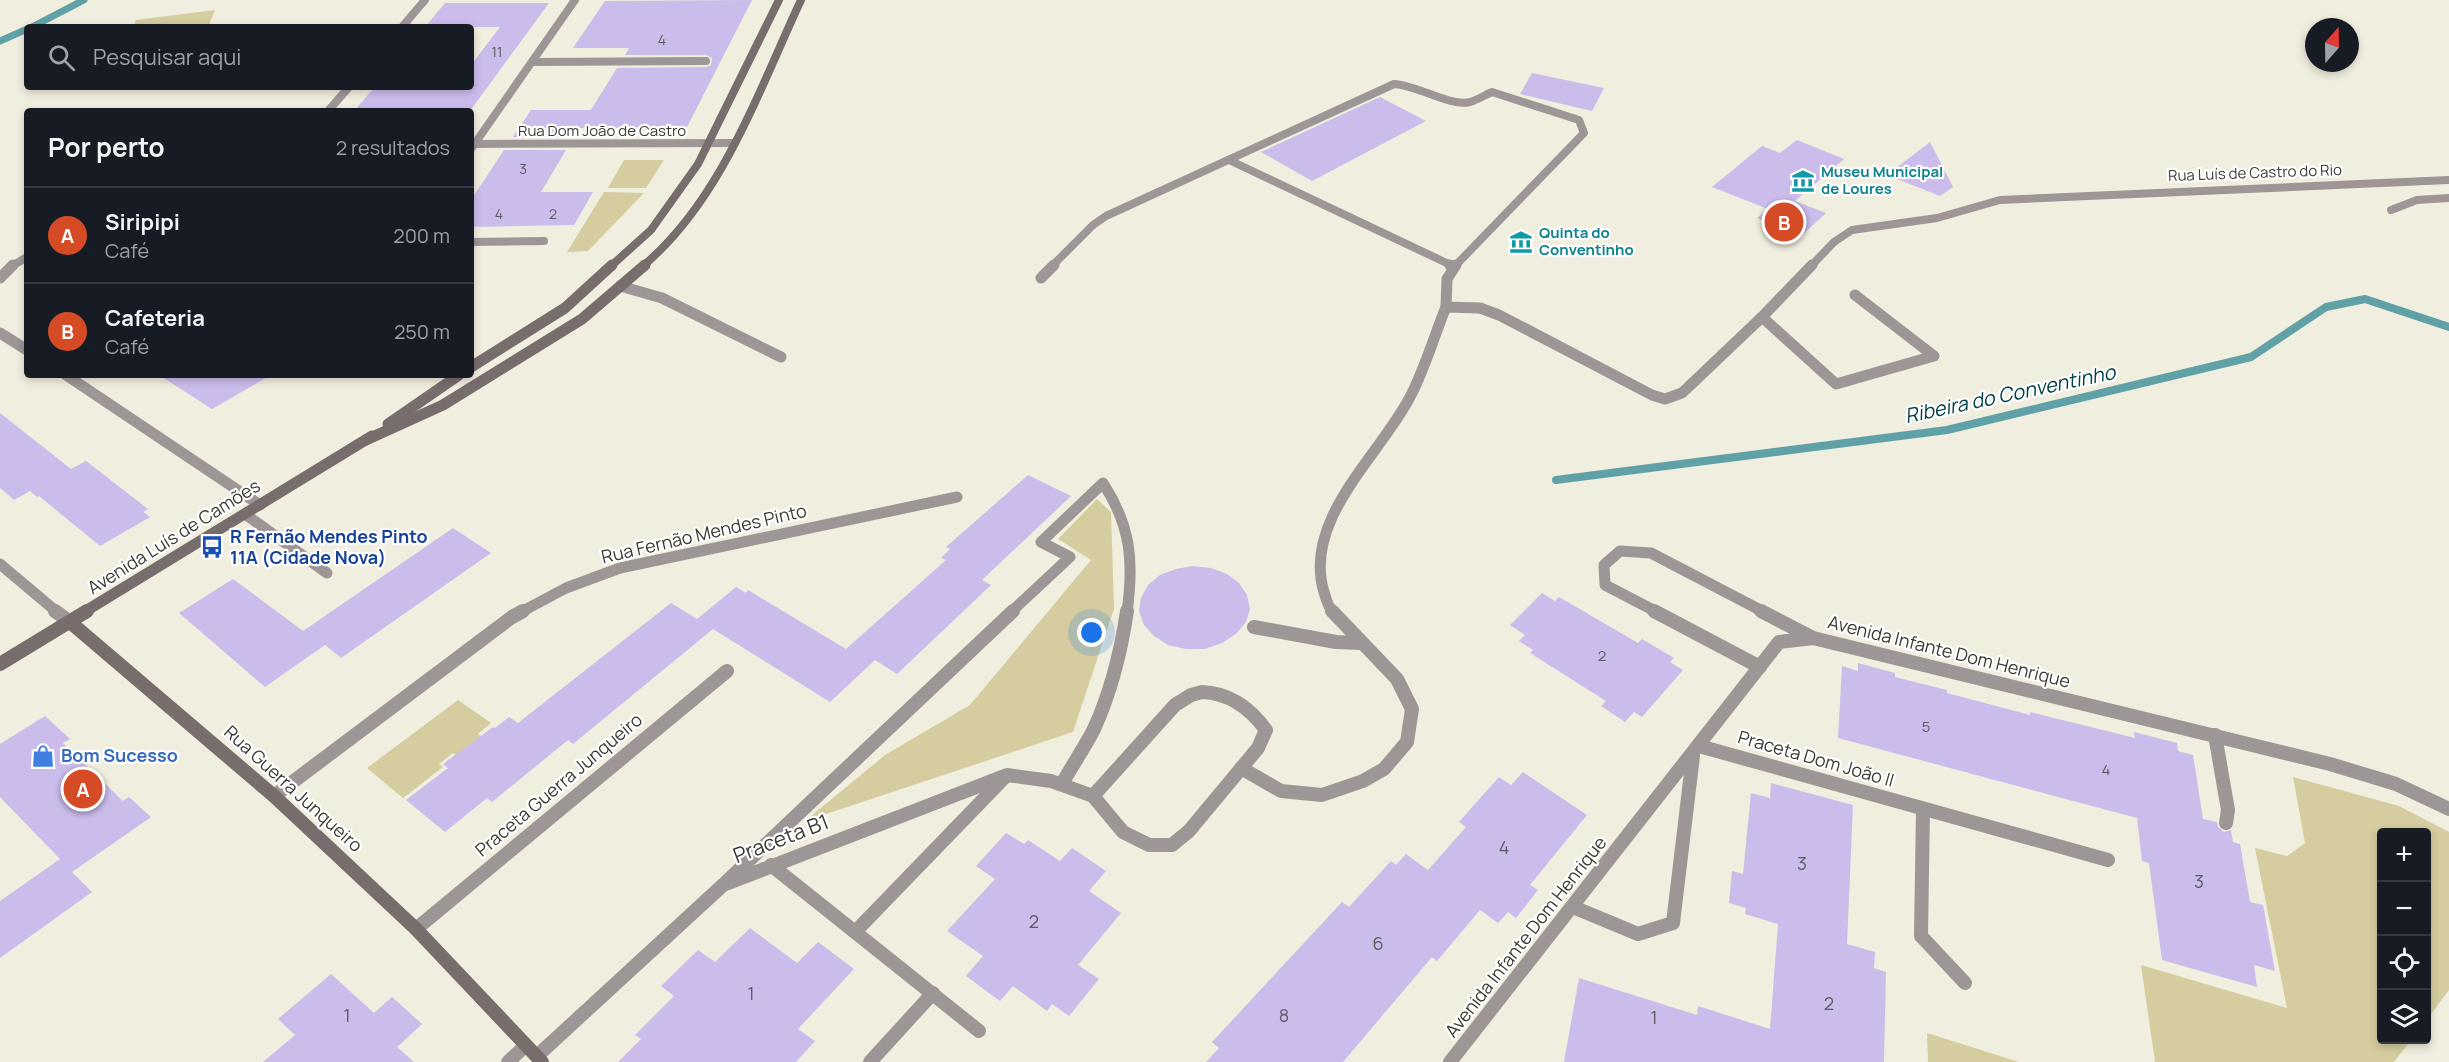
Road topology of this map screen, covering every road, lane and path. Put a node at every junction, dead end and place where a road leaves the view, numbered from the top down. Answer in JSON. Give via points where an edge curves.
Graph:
{"nodes":[{"id":1,"x":425,"y":0,"type":"edge"},
{"id":2,"x":575,"y":0,"type":"edge"},
{"id":3,"x":779,"y":0,"type":"edge"},
{"id":4,"x":801,"y":0,"type":"edge"},
{"id":5,"x":405,"y":24,"type":"edge"},
{"id":6,"x":706,"y":61,"type":"dead end"},
{"id":7,"x":532,"y":62,"type":"junction"},
{"id":8,"x":346,"y":90,"type":"edge"},
{"id":9,"x":331,"y":108,"type":"edge"},
{"id":10,"x":474,"y":143,"type":"edge"},
{"id":11,"x":734,"y":143,"type":"junction"},
{"id":12,"x":709,"y":144,"type":"junction"},
{"id":13,"x":474,"y":146,"type":"edge"},
{"id":14,"x":1229,"y":160,"type":"junction"},
{"id":15,"x":2449,"y":180,"type":"edge"},
{"id":16,"x":2449,"y":198,"type":"edge"},
{"id":17,"x":2391,"y":210,"type":"dead end"},
{"id":18,"x":544,"y":241,"type":"dead end"},
{"id":19,"x":474,"y":242,"type":"edge"},
{"id":20,"x":24,"y":259,"type":"edge"},
{"id":21,"x":1454,"y":267,"type":"junction"},
{"id":22,"x":0,"y":278,"type":"edge"},
{"id":23,"x":1041,"y":279,"type":"dead end"},
{"id":24,"x":620,"y":286,"type":"junction"},
{"id":25,"x":1855,"y":295,"type":"dead end"},
{"id":26,"x":1446,"y":307,"type":"junction"},
{"id":27,"x":1762,"y":317,"type":"junction"},
{"id":28,"x":0,"y":333,"type":"edge"},
{"id":29,"x":24,"y":348,"type":"edge"},
{"id":30,"x":781,"y":357,"type":"dead end"},
{"id":31,"x":474,"y":366,"type":"edge"},
{"id":32,"x":70,"y":378,"type":"edge"},
{"id":33,"x":455,"y":378,"type":"edge"},
{"id":34,"x":366,"y":440,"type":"junction"},
{"id":35,"x":957,"y":497,"type":"dead end"},
{"id":36,"x":260,"y":505,"type":"junction"},
{"id":37,"x":245,"y":514,"type":"junction"},
{"id":38,"x":0,"y":564,"type":"edge"},
{"id":39,"x":327,"y":573,"type":"dead end"},
{"id":40,"x":70,"y":622,"type":"junction"},
{"id":41,"x":1254,"y":627,"type":"dead end"},
{"id":42,"x":1813,"y":638,"type":"junction"},
{"id":43,"x":1361,"y":643,"type":"junction"},
{"id":44,"x":0,"y":664,"type":"edge"},
{"id":45,"x":1760,"y":667,"type":"junction"},
{"id":46,"x":727,"y":671,"type":"dead end"},
{"id":47,"x":2215,"y":735,"type":"junction"},
{"id":48,"x":1696,"y":750,"type":"junction"},
{"id":49,"x":1241,"y":768,"type":"junction"},
{"id":50,"x":1007,"y":775,"type":"junction"},
{"id":51,"x":1063,"y":782,"type":"junction"},
{"id":52,"x":273,"y":796,"type":"junction"},
{"id":53,"x":1093,"y":796,"type":"junction"},
{"id":54,"x":1923,"y":809,"type":"junction"},
{"id":55,"x":2449,"y":809,"type":"edge"},
{"id":56,"x":2226,"y":823,"type":"dead end"},
{"id":57,"x":2108,"y":860,"type":"dead end"},
{"id":58,"x":771,"y":865,"type":"junction"},
{"id":59,"x":723,"y":885,"type":"junction"},
{"id":60,"x":1573,"y":907,"type":"junction"},
{"id":61,"x":416,"y":929,"type":"junction"},
{"id":62,"x":855,"y":932,"type":"junction"},
{"id":63,"x":1965,"y":983,"type":"dead end"},
{"id":64,"x":933,"y":993,"type":"junction"},
{"id":65,"x":979,"y":1031,"type":"dead end"},
{"id":66,"x":535,"y":1055,"type":"edge"},
{"id":67,"x":508,"y":1062,"type":"edge"},
{"id":68,"x":870,"y":1062,"type":"edge"},
{"id":69,"x":1450,"y":1062,"type":"edge"}],
"edges":[{"from":1,"to":5,"type":"street"},
{"from":2,"to":7,"type":"street"},
{"from":3,"to":12,"type":"street"},
{"from":4,"to":11,"type":"street","name":"Avenida Luís de Camões"},
{"from":6,"to":7,"type":"street"},
{"from":7,"to":10,"type":"street"},
{"from":8,"to":9,"type":"street"},
{"from":11,"to":12,"type":"street","name":"Rua Dom João de Castro"},
{"from":11,"to":24,"type":"street","name":"Avenida Luís de Camões","via":[[723,167],[667,246]]},
{"from":12,"to":13,"type":"street","name":"Rua Dom João de Castro"},
{"from":12,"to":31,"type":"street","via":[[651,230],[565,308]]},
{"from":14,"to":21,"type":"street"},
{"from":14,"to":21,"type":"street","via":[[1394,84],[1468,103],[1492,92],[1579,120],[1584,133]]},
{"from":14,"to":23,"type":"street","via":[[1106,216]]},
{"from":15,"to":27,"type":"street","name":"Rua Luís de Castro do Rio","via":[[2000,200],[1937,218],[1852,230],[1834,242]]},
{"from":16,"to":17,"type":"street","via":[[2417,200]]},
{"from":18,"to":19,"type":"street"},
{"from":20,"to":22,"type":"street"},
{"from":21,"to":26,"type":"street","via":[[1448,279]]},
{"from":24,"to":30,"type":"street","via":[[662,298]]},
{"from":24,"to":34,"type":"street","name":"Avenida Luís de Camões","via":[[582,319],[442,405]]},
{"from":25,"to":27,"type":"street","via":[[1934,356],[1836,384]]},
{"from":26,"to":27,"type":"street","name":"Rua Luís de Castro do Rio","via":[[1480,308],[1499,315],[1665,399],[1682,393]]},
{"from":26,"to":43,"type":"street","via":[[1410,397],[1336,509],[1325,535],[1319,560],[1329,608]]},
{"from":28,"to":29,"type":"street"},
{"from":32,"to":36,"type":"street"},
{"from":33,"to":34,"type":"street","name":"Avenida Luís de Camões"},
{"from":34,"to":36,"type":"street","name":"Avenida Luís de Camões"},
{"from":35,"to":52,"type":"street","name":"Rua Fernão Mendes Pinto","via":[[620,568],[566,588],[512,617]]},
{"from":36,"to":37,"type":"street","name":"Avenida Luís de Camões"},
{"from":37,"to":39,"type":"street"},
{"from":37,"to":40,"type":"street","name":"Avenida Luís de Camões"},
{"from":38,"to":40,"type":"street","name":"Rua Guerra Junqueiro"},
{"from":40,"to":44,"type":"street","name":"Avenida Luís de Camões"},
{"from":40,"to":52,"type":"street","name":"Rua Guerra Junqueiro"},
{"from":41,"to":43,"type":"street"},
{"from":42,"to":45,"type":"street","name":"Avenida Infante Dom Henrique","via":[[1779,642]]},
{"from":42,"to":45,"type":"street","via":[[1652,553],[1620,551],[1604,565],[1605,585]]},
{"from":42,"to":47,"type":"street","name":"Avenida Infante Dom Henrique"},
{"from":43,"to":49,"type":"street","via":[[1397,679],[1412,709],[1407,742],[1384,769],[1322,795],[1281,791]]},
{"from":45,"to":48,"type":"street","name":"Avenida Infante Dom Henrique"},
{"from":46,"to":61,"type":"street","name":"Praceta Guerra Junqueiro"},
{"from":47,"to":55,"type":"street","name":"Avenida Infante Dom Henrique","via":[[2396,784]]},
{"from":47,"to":56,"type":"street","via":[[2229,810]]},
{"from":48,"to":54,"type":"street","name":"Praceta Dom João II"},
{"from":48,"to":60,"type":"street","name":"Avenida Infante Dom Henrique"},
{"from":48,"to":60,"type":"street","via":[[1673,922],[1638,934]]},
{"from":49,"to":53,"type":"street","name":"Praceta B1","via":[[1189,831],[1172,845],[1149,845],[1123,832]]},
{"from":49,"to":53,"type":"street","name":"Praceta B1","via":[[1258,748],[1266,730],[1257,716],[1222,696],[1191,695],[1175,705]]},
{"from":50,"to":51,"type":"street","name":"Praceta B1"},
{"from":50,"to":58,"type":"street","name":"Praceta B1"},
{"from":50,"to":62,"type":"street"},
{"from":51,"to":53,"type":"street","name":"Praceta B1"},
{"from":51,"to":59,"type":"street","via":[[1094,726],[1110,686],[1123,629],[1129,575],[1126,528],[1103,483],[1041,542],[1070,557]]},
{"from":52,"to":61,"type":"street","name":"Rua Guerra Junqueiro"},
{"from":54,"to":57,"type":"street","name":"Praceta Dom João II"},
{"from":54,"to":63,"type":"street","via":[[1921,936]]},
{"from":58,"to":59,"type":"street","name":"Praceta B1"},
{"from":58,"to":62,"type":"street"},
{"from":59,"to":66,"type":"street","name":"Praceta B1"},
{"from":60,"to":69,"type":"street","name":"Avenida Infante Dom Henrique"},
{"from":61,"to":66,"type":"street","name":"Rua Guerra Junqueiro"},
{"from":62,"to":64,"type":"street"},
{"from":64,"to":65,"type":"street"},
{"from":64,"to":68,"type":"street"},
{"from":66,"to":67,"type":"street","name":"Praceta B1"}]}
